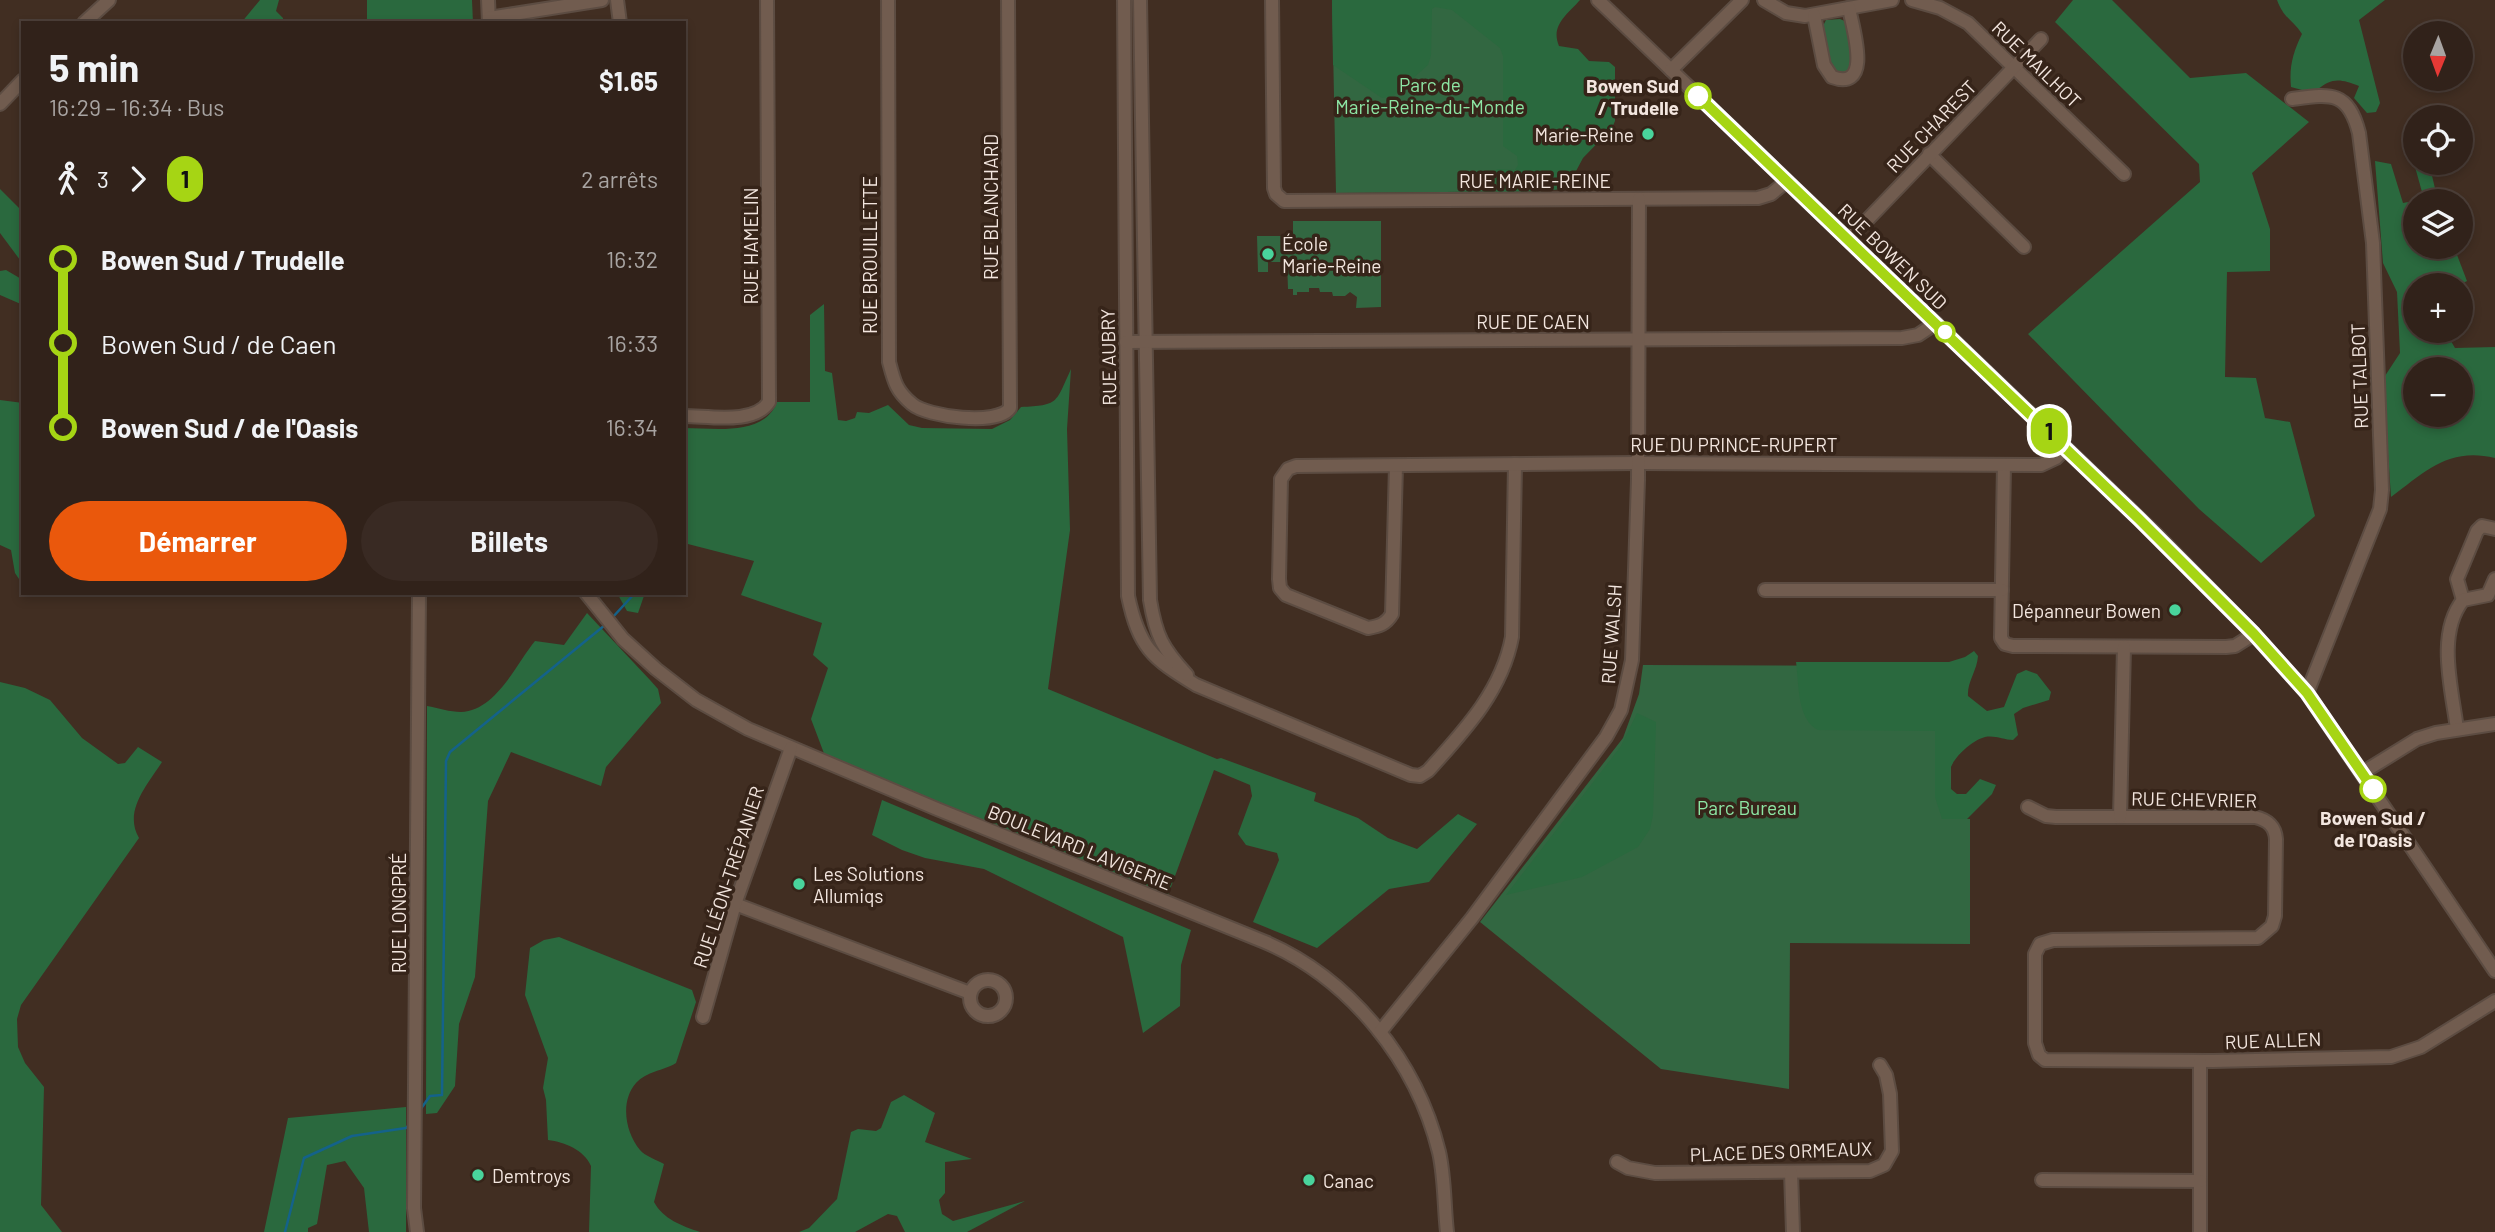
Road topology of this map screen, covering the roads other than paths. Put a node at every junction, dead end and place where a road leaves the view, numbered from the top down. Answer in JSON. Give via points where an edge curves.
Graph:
{"nodes":[{"id":1,"x":109,"y":0,"type":"edge"},
{"id":2,"x":488,"y":0,"type":"edge"},
{"id":3,"x":602,"y":0,"type":"edge"},
{"id":4,"x":617,"y":0,"type":"edge"},
{"id":5,"x":768,"y":0,"type":"edge"},
{"id":6,"x":888,"y":0,"type":"edge"},
{"id":7,"x":1008,"y":0,"type":"edge"},
{"id":8,"x":1124,"y":0,"type":"edge"},
{"id":9,"x":1140,"y":0,"type":"edge"},
{"id":10,"x":1272,"y":0,"type":"edge"},
{"id":11,"x":1598,"y":0,"type":"edge"},
{"id":12,"x":1742,"y":0,"type":"edge"},
{"id":13,"x":1764,"y":0,"type":"edge"},
{"id":14,"x":1885,"y":0,"type":"edge"},
{"id":15,"x":1912,"y":0,"type":"edge"},
{"id":16,"x":1849,"y":8,"type":"junction"},
{"id":17,"x":1814,"y":15,"type":"junction"},
{"id":18,"x":489,"y":20,"type":"edge"},
{"id":19,"x":86,"y":21,"type":"edge"},
{"id":20,"x":620,"y":21,"type":"edge"},
{"id":21,"x":2041,"y":39,"type":"dead end"},
{"id":22,"x":2014,"y":68,"type":"junction"},
{"id":23,"x":1671,"y":71,"type":"junction"},
{"id":24,"x":21,"y":82,"type":"edge"},
{"id":25,"x":2292,"y":99,"type":"dead end"},
{"id":26,"x":0,"y":104,"type":"edge"},
{"id":27,"x":1929,"y":154,"type":"junction"},
{"id":28,"x":2124,"y":174,"type":"dead end"},
{"id":29,"x":1787,"y":181,"type":"junction"},
{"id":30,"x":1639,"y":199,"type":"junction"},
{"id":31,"x":1848,"y":240,"type":"junction"},
{"id":32,"x":2024,"y":247,"type":"dead end"},
{"id":33,"x":1936,"y":323,"type":"junction"},
{"id":34,"x":1639,"y":340,"type":"junction"},
{"id":35,"x":1126,"y":342,"type":"junction"},
{"id":36,"x":1145,"y":342,"type":"junction"},
{"id":37,"x":1006,"y":414,"type":"joint"},
{"id":38,"x":686,"y":416,"type":"edge"},
{"id":39,"x":2066,"y":448,"type":"junction"},
{"id":40,"x":1638,"y":463,"type":"junction"},
{"id":41,"x":1516,"y":464,"type":"junction"},
{"id":42,"x":2004,"y":464,"type":"junction"},
{"id":43,"x":1396,"y":466,"type":"junction"},
{"id":44,"x":2495,"y":529,"type":"edge"},
{"id":45,"x":2495,"y":579,"type":"edge"},
{"id":46,"x":1765,"y":590,"type":"dead end"},
{"id":47,"x":2002,"y":590,"type":"junction"},
{"id":48,"x":419,"y":595,"type":"edge"},
{"id":49,"x":588,"y":595,"type":"edge"},
{"id":50,"x":2463,"y":600,"type":"junction"},
{"id":51,"x":2254,"y":634,"type":"junction"},
{"id":52,"x":2124,"y":647,"type":"junction"},
{"id":53,"x":1196,"y":685,"type":"junction"},
{"id":54,"x":2307,"y":693,"type":"junction"},
{"id":55,"x":2495,"y":724,"type":"edge"},
{"id":56,"x":2457,"y":729,"type":"junction"},
{"id":57,"x":791,"y":748,"type":"junction"},
{"id":58,"x":2362,"y":773,"type":"junction"},
{"id":59,"x":2028,"y":807,"type":"dead end"},
{"id":60,"x":2120,"y":817,"type":"junction"},
{"id":61,"x":735,"y":904,"type":"junction"},
{"id":62,"x":2495,"y":971,"type":"edge"},
{"id":63,"x":970,"y":993,"type":"dead end"},
{"id":64,"x":2495,"y":1001,"type":"edge"},
{"id":65,"x":703,"y":1017,"type":"dead end"},
{"id":66,"x":1380,"y":1032,"type":"junction"},
{"id":67,"x":2039,"y":1055,"type":"joint"},
{"id":68,"x":2200,"y":1061,"type":"junction"},
{"id":69,"x":1880,"y":1065,"type":"dead end"},
{"id":70,"x":1617,"y":1162,"type":"dead end"},
{"id":71,"x":1791,"y":1172,"type":"junction"},
{"id":72,"x":2042,"y":1180,"type":"dead end"},
{"id":73,"x":2200,"y":1181,"type":"junction"},
{"id":74,"x":1447,"y":1231,"type":"edge"},
{"id":75,"x":417,"y":1232,"type":"edge"},
{"id":76,"x":1793,"y":1232,"type":"edge"},
{"id":77,"x":2200,"y":1232,"type":"edge"}],
"edges":[{"from":1,"to":19,"type":"street"},
{"from":2,"to":18,"type":"street"},
{"from":3,"to":18,"type":"street"},
{"from":4,"to":20,"type":"street"},
{"from":5,"to":38,"type":"street","name":"RUE HAMELIN","via":[[769,402],[764,410],[746,417]]},
{"from":6,"to":37,"type":"street","name":"RUE BROUILLETTE","via":[[889,362],[896,387],[923,412],[944,417]]},
{"from":7,"to":37,"type":"street","name":"RUE BLANCHARD","via":[[1010,408]]},
{"from":8,"to":35,"type":"street","name":"RUE AUBRY"},
{"from":9,"to":36,"type":"street","name":"RUE AUBRY"},
{"from":10,"to":30,"type":"street","name":"RUE MARIE-REINE","via":[[1274,180],[1280,198],[1301,202]]},
{"from":11,"to":23,"type":"street","name":"RUE BOWEN SUD"},
{"from":12,"to":23,"type":"street"},
{"from":13,"to":17,"type":"street","via":[[1786,13]]},
{"from":14,"to":16,"type":"street"},
{"from":15,"to":22,"type":"street","name":"RUE MAILHOT","via":[[1968,23]]},
{"from":16,"to":17,"type":"street"},
{"from":16,"to":17,"type":"street","via":[[1858,63],[1846,79],[1832,77],[1826,70]]},
{"from":21,"to":22,"type":"street","name":"RUE CHAREST"},
{"from":22,"to":27,"type":"street","name":"RUE CHAREST"},
{"from":22,"to":28,"type":"street","name":"RUE MAILHOT"},
{"from":23,"to":29,"type":"street","name":"RUE BOWEN SUD"},
{"from":24,"to":26,"type":"street"},
{"from":25,"to":54,"type":"street","name":"RUE TALBOT","via":[[2337,97],[2355,118],[2359,133],[2373,243],[2382,478],[2381,509]]},
{"from":27,"to":31,"type":"street","name":"RUE CHAREST"},
{"from":27,"to":32,"type":"street"},
{"from":29,"to":30,"type":"street","name":"RUE MARIE-REINE","via":[[1758,198]]},
{"from":29,"to":31,"type":"street","name":"RUE BOWEN SUD"},
{"from":30,"to":34,"type":"street","name":"RUE WALSH"},
{"from":31,"to":33,"type":"street","name":"RUE BOWEN SUD"},
{"from":33,"to":34,"type":"street","name":"RUE DE CAEN","via":[[1918,335],[1902,338]]},
{"from":33,"to":39,"type":"street","name":"RUE BOWEN SUD"},
{"from":34,"to":36,"type":"street","name":"RUE DE CAEN"},
{"from":34,"to":40,"type":"street","name":"RUE WALSH"},
{"from":35,"to":36,"type":"street","name":"RUE DE CAEN"},
{"from":35,"to":53,"type":"street","name":"RUE AUBRY","via":[[1128,596],[1133,623],[1141,641],[1166,666]]},
{"from":36,"to":53,"type":"street","name":"RUE AUBRY","via":[[1150,600],[1166,652]]},
{"from":39,"to":42,"type":"street","name":"RUE DU PRINCE-RUPERT","via":[[2049,463]]},
{"from":39,"to":51,"type":"street","name":"RUE BOWEN SUD"},
{"from":40,"to":41,"type":"street","name":"RUE DU PRINCE-RUPERT"},
{"from":40,"to":42,"type":"street","name":"RUE DU PRINCE-RUPERT"},
{"from":40,"to":66,"type":"street","name":"RUE WALSH","via":[[1632,660],[1621,710],[1472,918]]},
{"from":41,"to":43,"type":"street","name":"RUE DU PRINCE-RUPERT"},
{"from":41,"to":53,"type":"street","name":"RUE AUBRY","via":[[1508,659],[1470,725],[1428,771],[1411,775]]},
{"from":42,"to":47,"type":"street"},
{"from":43,"to":43,"type":"street","name":"RUE DU PRINCE-RUPERT","via":[[1288,469],[1280,479],[1279,579],[1286,595],[1368,628],[1387,622],[1392,614]]},
{"from":44,"to":50,"type":"street","via":[[2482,526],[2477,531],[2457,579]]},
{"from":45,"to":50,"type":"street","via":[[2488,595]]},
{"from":46,"to":47,"type":"street"},
{"from":47,"to":52,"type":"street","via":[[2001,638],[2006,644]]},
{"from":48,"to":75,"type":"street","name":"RUE LONGPRÉ"},
{"from":49,"to":57,"type":"street","name":"BOULEVARD LAVIGERIE","via":[[623,639],[674,684],[725,718]]},
{"from":50,"to":56,"type":"street","via":[[2452,617],[2448,653]]},
{"from":51,"to":52,"type":"street","via":[[2226,647]]},
{"from":51,"to":54,"type":"street","name":"RUE BOWEN SUD"},
{"from":52,"to":60,"type":"street"},
{"from":54,"to":58,"type":"street","name":"RUE BOWEN SUD"},
{"from":55,"to":56,"type":"street"},
{"from":56,"to":58,"type":"street","via":[[2417,739]]},
{"from":57,"to":61,"type":"street","name":"RUE LÉON-TRÉPANIER"},
{"from":57,"to":66,"type":"street","name":"BOULEVARD LAVIGERIE","via":[[1288,952],[1354,1002]]},
{"from":58,"to":62,"type":"street","name":"RUE BOWEN SUD"},
{"from":59,"to":60,"type":"street","name":"RUE CHEVRIER","via":[[2046,816]]},
{"from":60,"to":67,"type":"street","name":"RUE CHEVRIER","via":[[2264,819],[2276,839],[2272,926],[2258,938],[2246,939],[2053,940],[2040,944],[2035,954],[2035,1043]]},
{"from":61,"to":63,"type":"street"},
{"from":61,"to":65,"type":"street","name":"RUE LÉON-TRÉPANIER"},
{"from":64,"to":68,"type":"street","name":"RUE ALLEN","via":[[2421,1047],[2391,1056]]},
{"from":66,"to":74,"type":"street","name":"BOULEVARD LAVIGERIE","via":[[1408,1075],[1434,1133]]},
{"from":67,"to":68,"type":"street","name":"RUE ALLEN","via":[[2053,1061]]},
{"from":68,"to":73,"type":"street"},
{"from":69,"to":71,"type":"street","name":"PLACE DES ORMEAUX","via":[[1888,1083],[1892,1146],[1884,1166],[1870,1171]]},
{"from":70,"to":71,"type":"street","name":"PLACE DES ORMEAUX","via":[[1655,1173]]},
{"from":71,"to":76,"type":"street"},
{"from":72,"to":73,"type":"street"},
{"from":73,"to":77,"type":"street"}]}
